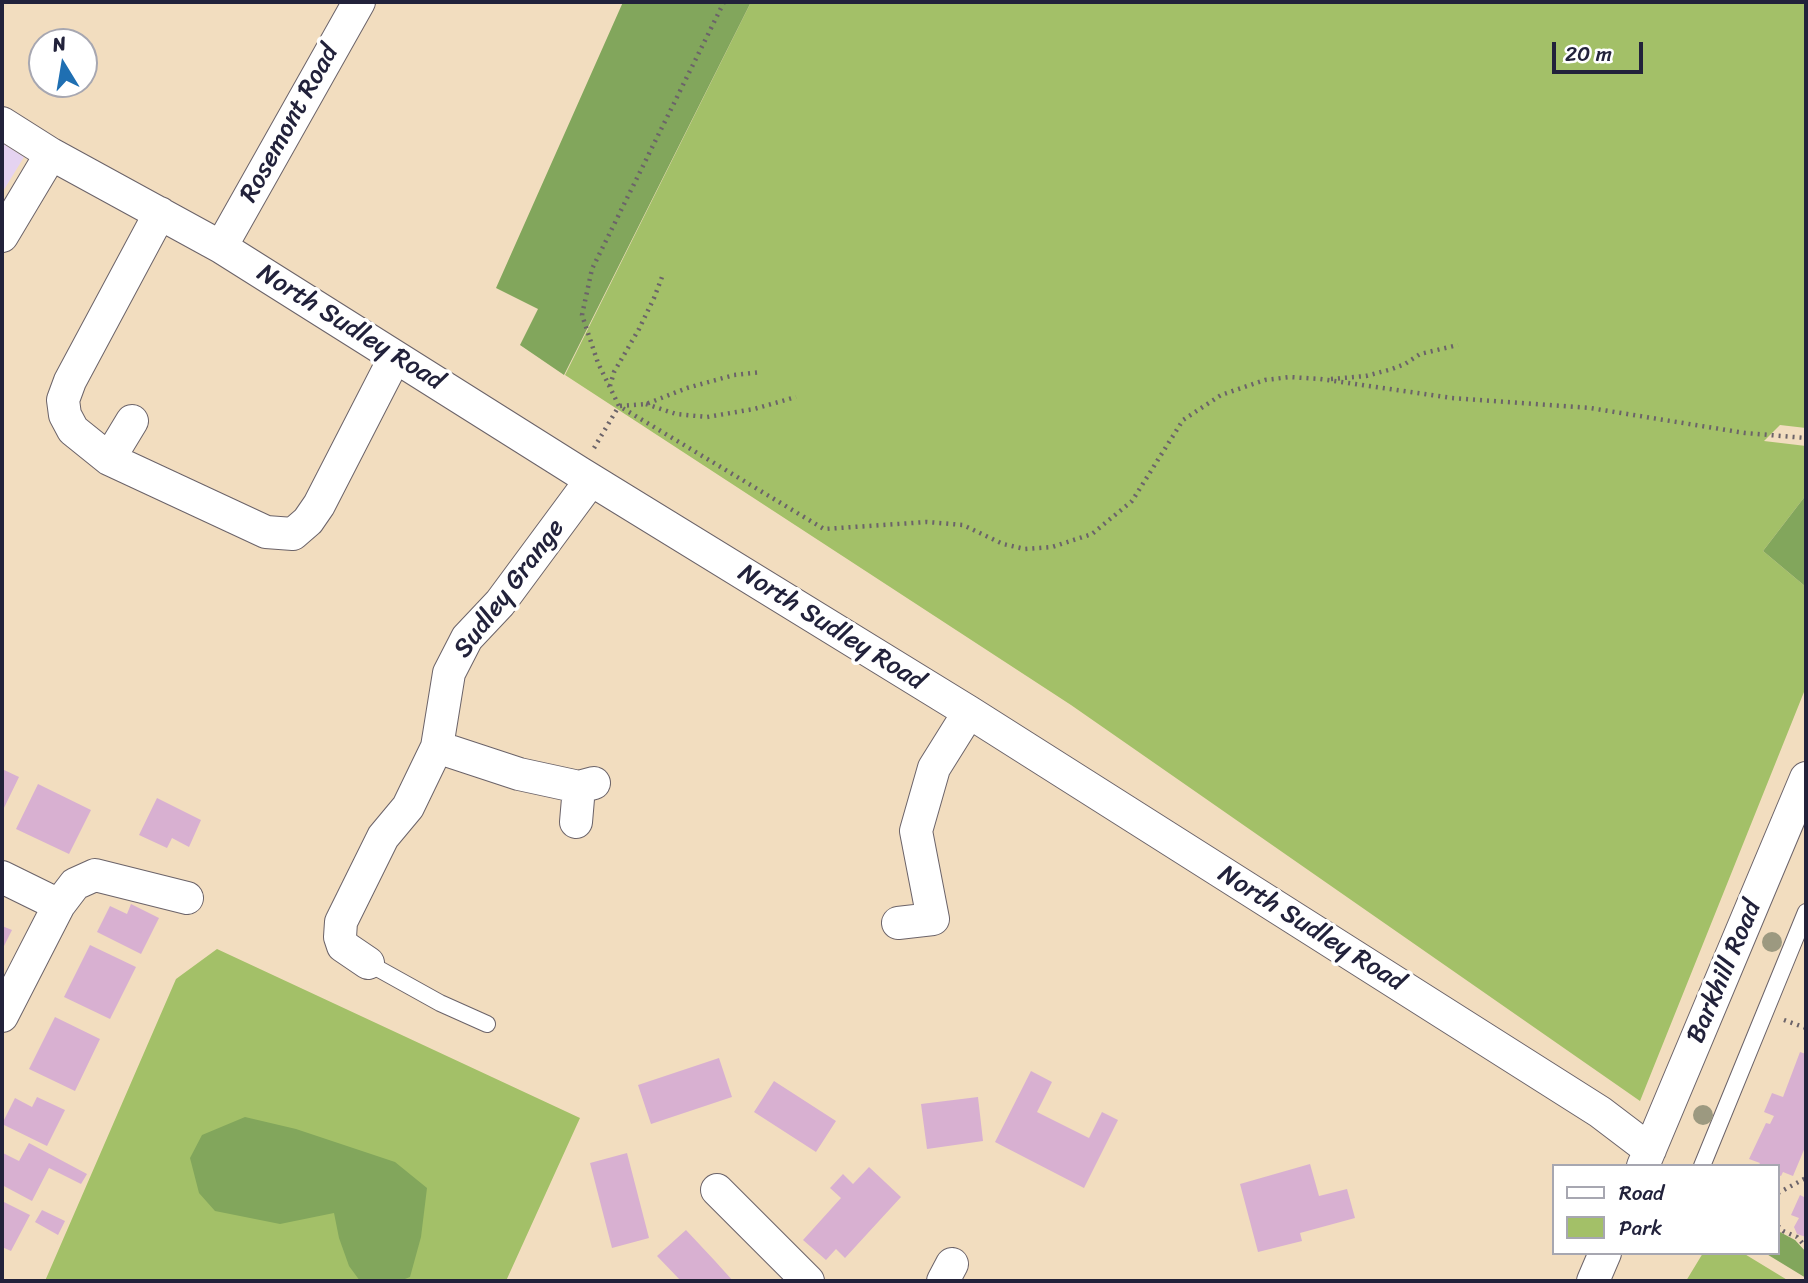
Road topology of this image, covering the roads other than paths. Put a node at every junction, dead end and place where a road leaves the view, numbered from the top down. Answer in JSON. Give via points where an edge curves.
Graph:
{"nodes":[{"id":1,"x":359,"y":2,"type":"edge"},
{"id":2,"x":2,"y":122,"type":"edge"},
{"id":3,"x":51,"y":154,"type":"junction"},
{"id":4,"x":160,"y":213,"type":"junction"},
{"id":5,"x":2,"y":236,"type":"edge"},
{"id":6,"x":221,"y":247,"type":"junction"},
{"id":7,"x":395,"y":357,"type":"junction"},
{"id":8,"x":132,"y":421,"type":"dead end"},
{"id":9,"x":109,"y":459,"type":"junction"},
{"id":10,"x":585,"y":477,"type":"junction"},
{"id":11,"x":969,"y":712,"type":"junction"},
{"id":12,"x":437,"y":747,"type":"junction"},
{"id":13,"x":1806,"y":778,"type":"edge"},
{"id":14,"x":576,"y":822,"type":"dead end"},
{"id":15,"x":2,"y":877,"type":"edge"},
{"id":16,"x":187,"y":898,"type":"dead end"},
{"id":17,"x":58,"y":905,"type":"junction"},
{"id":18,"x":1806,"y":912,"type":"edge"},
{"id":19,"x":898,"y":923,"type":"dead end"},
{"id":20,"x":368,"y":963,"type":"joint"},
{"id":21,"x":2,"y":1016,"type":"edge"},
{"id":22,"x":487,"y":1024,"type":"dead end"},
{"id":23,"x":1646,"y":1158,"type":"edge"},
{"id":24,"x":1703,"y":1164,"type":"edge"},
{"id":25,"x":716,"y":1190,"type":"dead end"},
{"id":26,"x":1604,"y":1255,"type":"edge"},
{"id":27,"x":808,"y":1281,"type":"edge"},
{"id":28,"x":1593,"y":1281,"type":"edge"}],
"edges":[{"from":1,"to":6,"type":"street","name":"Rosemont Road"},
{"from":2,"to":3,"type":"street","name":"North Sudley Road"},
{"from":3,"to":4,"type":"street","name":"North Sudley Road"},
{"from":3,"to":5,"type":"street"},
{"from":4,"to":6,"type":"street","name":"North Sudley Road"},
{"from":4,"to":9,"type":"street","via":[[64,400],[73,430]]},
{"from":6,"to":7,"type":"street","name":"North Sudley Road"},
{"from":7,"to":9,"type":"street","via":[[319,505],[293,534],[266,533]]},
{"from":7,"to":10,"type":"street","name":"North Sudley Road"},
{"from":8,"to":9,"type":"street"},
{"from":10,"to":11,"type":"street","name":"North Sudley Road"},
{"from":10,"to":12,"type":"street","name":"Sudley Grange","via":[[500,603],[467,638],[449,673]]},
{"from":11,"to":19,"type":"street","via":[[934,768],[916,831],[933,919]]},
{"from":11,"to":23,"type":"street","name":"North Sudley Road","via":[[1600,1112]]},
{"from":12,"to":14,"type":"street","via":[[519,774],[587,785]]},
{"from":12,"to":20,"type":"street","name":"Sudley Grange","via":[[408,807],[383,837],[341,922],[343,946]]},
{"from":13,"to":23,"type":"street","name":"Barkhill Road"},
{"from":15,"to":17,"type":"street"},
{"from":16,"to":17,"type":"street","via":[[95,876],[75,884]]},
{"from":17,"to":21,"type":"street"},
{"from":18,"to":24,"type":"lane"},
{"from":20,"to":22,"type":"lane"},
{"from":25,"to":27,"type":"street"},
{"from":26,"to":28,"type":"street"}]}
